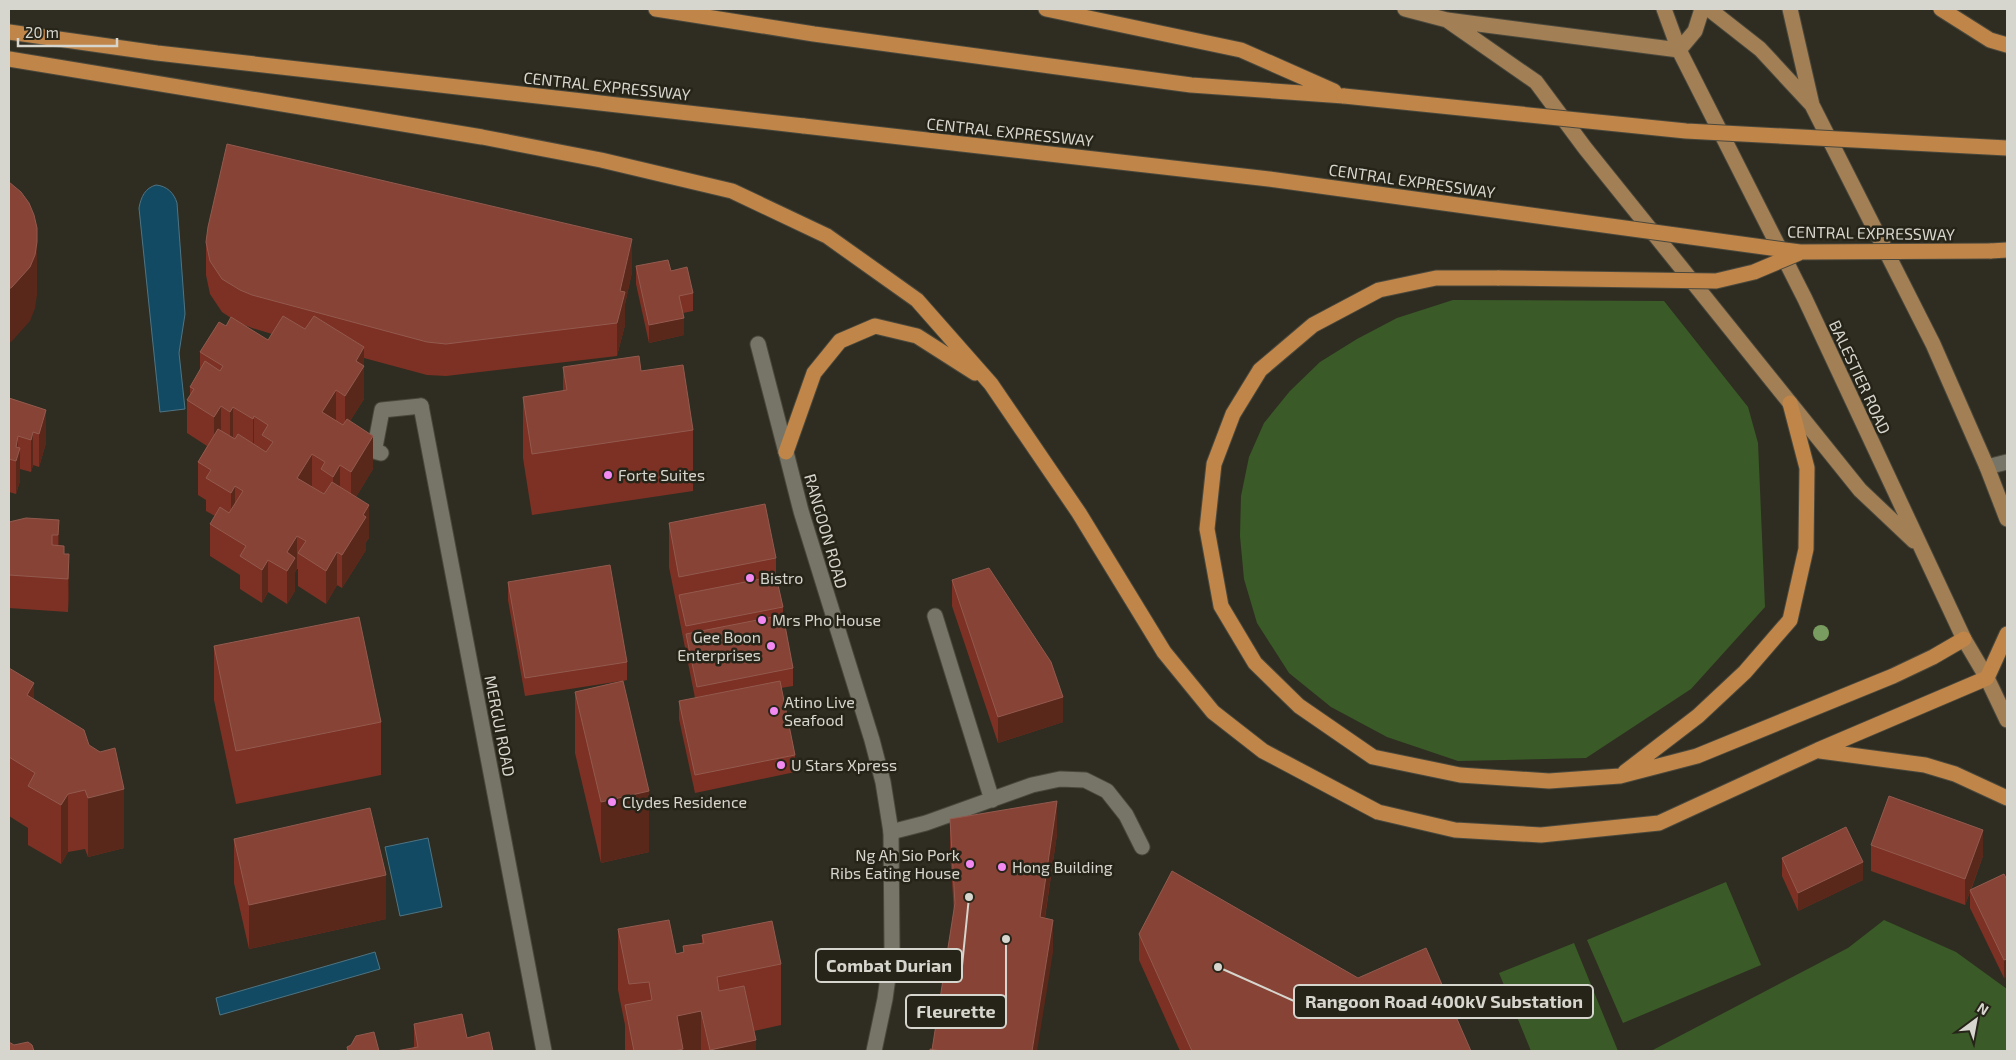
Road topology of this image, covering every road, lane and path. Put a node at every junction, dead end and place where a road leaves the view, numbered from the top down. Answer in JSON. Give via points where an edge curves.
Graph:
{"nodes":[{"id":1,"x":656,"y":9,"type":"edge"},
{"id":2,"x":1046,"y":9,"type":"edge"},
{"id":3,"x":1404,"y":9,"type":"edge"},
{"id":4,"x":1664,"y":9,"type":"edge"},
{"id":5,"x":1702,"y":9,"type":"edge"},
{"id":6,"x":1709,"y":9,"type":"edge"},
{"id":7,"x":1790,"y":9,"type":"edge"},
{"id":8,"x":1941,"y":9,"type":"edge"},
{"id":9,"x":1447,"y":20,"type":"junction"},
{"id":10,"x":9,"y":32,"type":"edge"},
{"id":11,"x":2007,"y":45,"type":"edge"},
{"id":12,"x":1679,"y":50,"type":"junction"},
{"id":13,"x":9,"y":59,"type":"edge"},
{"id":14,"x":1344,"y":96,"type":"junction"},
{"id":15,"x":1812,"y":105,"type":"junction"},
{"id":16,"x":2007,"y":148,"type":"edge"},
{"id":17,"x":2007,"y":250,"type":"edge"},
{"id":18,"x":1800,"y":252,"type":"junction"},
{"id":19,"x":758,"y":344,"type":"dead end"},
{"id":20,"x":991,"y":384,"type":"junction"},
{"id":21,"x":1790,"y":403,"type":"junction"},
{"id":22,"x":786,"y":452,"type":"junction"},
{"id":23,"x":381,"y":453,"type":"dead end"},
{"id":24,"x":2007,"y":462,"type":"edge"},
{"id":25,"x":1988,"y":467,"type":"junction"},
{"id":26,"x":2007,"y":519,"type":"edge"},
{"id":27,"x":1921,"y":547,"type":"junction"},
{"id":28,"x":935,"y":616,"type":"dead end"},
{"id":29,"x":2007,"y":634,"type":"edge"},
{"id":30,"x":1964,"y":639,"type":"junction"},
{"id":31,"x":1987,"y":678,"type":"junction"},
{"id":32,"x":2007,"y":720,"type":"edge"},
{"id":33,"x":1818,"y":750,"type":"junction"},
{"id":34,"x":1620,"y":776,"type":"junction"},
{"id":35,"x":2007,"y":798,"type":"edge"},
{"id":36,"x":992,"y":800,"type":"junction"},
{"id":37,"x":891,"y":832,"type":"junction"},
{"id":38,"x":1142,"y":847,"type":"dead end"},
{"id":39,"x":544,"y":1051,"type":"edge"},
{"id":40,"x":874,"y":1051,"type":"edge"}],
"edges":[{"from":1,"to":14,"type":"highway","via":[[814,34],[1191,85]]},
{"from":2,"to":14,"type":"highway","via":[[1240,50]]},
{"from":3,"to":9,"type":"main road"},
{"from":4,"to":12,"type":"main road","name":"BALESTIER ROAD"},
{"from":5,"to":12,"type":"main road","via":[[1695,31]]},
{"from":6,"to":15,"type":"main road","via":[[1760,49]]},
{"from":7,"to":15,"type":"main road"},
{"from":8,"to":11,"type":"highway","via":[[1990,40]]},
{"from":9,"to":12,"type":"main road"},
{"from":9,"to":21,"type":"main road","via":[[1536,82],[1585,148]]},
{"from":10,"to":18,"type":"highway","name":"CENTRAL EXPRESSWAY","bridge":true,"via":[[157,53],[1269,179]]},
{"from":12,"to":27,"type":"main road","name":"BALESTIER ROAD","via":[[1804,299]]},
{"from":13,"to":20,"type":"highway","via":[[482,137],[601,160],[732,191],[827,236],[917,300]]},
{"from":14,"to":16,"type":"highway","bridge":true,"via":[[1686,130]]},
{"from":15,"to":25,"type":"main road","via":[[1933,344]]},
{"from":17,"to":18,"type":"highway","name":"CENTRAL EXPRESSWAY","bridge":true},
{"from":18,"to":34,"type":"highway","bridge":true,"via":[[1754,272],[1716,281],[1436,278],[1379,290],[1313,325],[1260,370],[1233,414],[1214,464],[1207,529],[1221,606],[1255,663],[1299,706],[1373,757],[1460,775],[1549,781]]},
{"from":19,"to":22,"type":"street","name":"RANGOON ROAD"},
{"from":20,"to":22,"type":"highway","via":[[917,336],[875,326],[840,341],[814,373]]},
{"from":20,"to":33,"type":"highway","via":[[1079,513],[1164,652],[1212,712],[1263,751],[1378,812],[1455,830],[1542,835],[1659,823]]},
{"from":21,"to":27,"type":"main road","via":[[1860,490]]},
{"from":21,"to":34,"type":"highway","via":[[1807,468],[1806,549],[1790,620],[1745,672],[1698,716]]},
{"from":22,"to":37,"type":"street","name":"RANGOON ROAD","via":[[806,528],[872,740]]},
{"from":23,"to":39,"type":"street","name":"MERGUI ROAD","via":[[374,447],[382,410],[421,406]]},
{"from":24,"to":25,"type":"street"},
{"from":25,"to":26,"type":"main road"},
{"from":27,"to":30,"type":"main road","name":"BALESTIER ROAD"},
{"from":28,"to":36,"type":"street"},
{"from":29,"to":31,"type":"highway"},
{"from":30,"to":31,"type":"main road","name":"BALESTIER ROAD"},
{"from":30,"to":34,"type":"highway","via":[[1893,676],[1697,756]]},
{"from":31,"to":32,"type":"main road","name":"BALESTIER ROAD"},
{"from":31,"to":33,"type":"highway"},
{"from":33,"to":35,"type":"highway","via":[[1924,765],[1955,774]]},
{"from":36,"to":37,"type":"street"},
{"from":36,"to":38,"type":"street","via":[[1032,785],[1060,779],[1085,780],[1107,791],[1126,815]]},
{"from":37,"to":40,"type":"street","name":"RANGOON ROAD","via":[[892,948]]}]}
